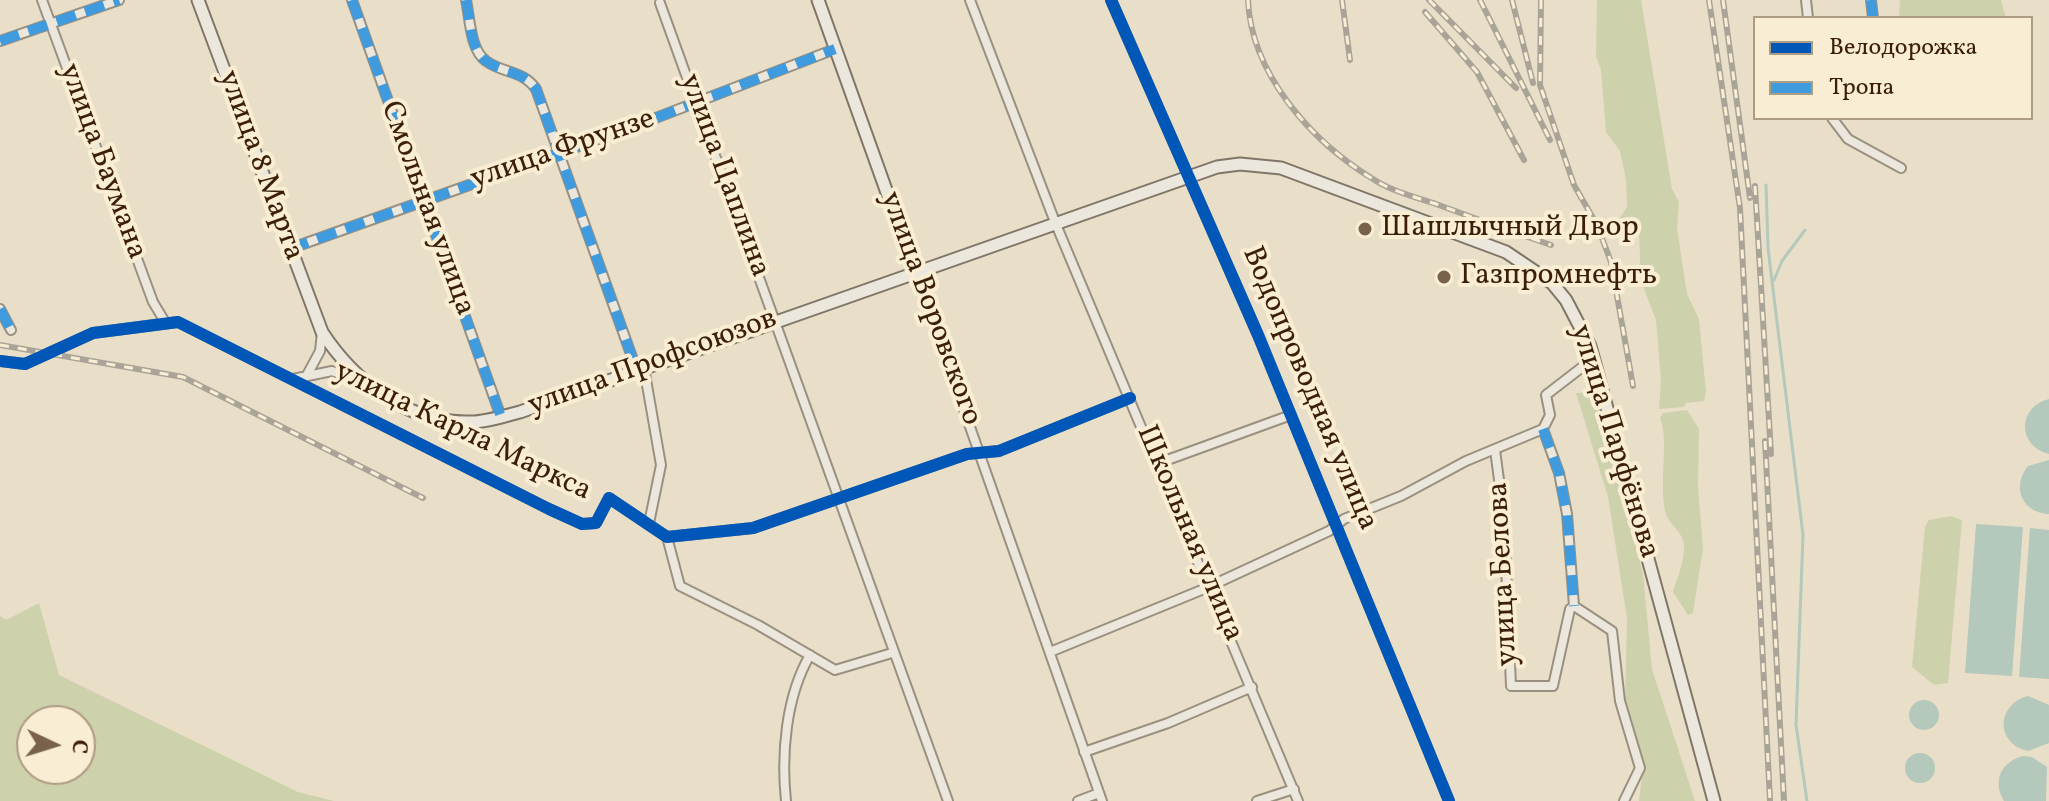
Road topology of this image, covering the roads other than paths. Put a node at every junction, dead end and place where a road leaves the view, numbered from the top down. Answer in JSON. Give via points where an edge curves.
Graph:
{"nodes":[{"id":1,"x":42,"y":0,"type":"edge"},
{"id":2,"x":119,"y":0,"type":"edge"},
{"id":3,"x":198,"y":0,"type":"edge"},
{"id":4,"x":352,"y":0,"type":"edge"},
{"id":5,"x":466,"y":0,"type":"edge"},
{"id":6,"x":818,"y":0,"type":"edge"},
{"id":7,"x":970,"y":0,"type":"edge"},
{"id":8,"x":1111,"y":0,"type":"edge"},
{"id":9,"x":660,"y":3,"type":"dead end"},
{"id":10,"x":50,"y":24,"type":"junction"},
{"id":11,"x":0,"y":41,"type":"edge"},
{"id":12,"x":835,"y":49,"type":"junction"},
{"id":13,"x":696,"y":103,"type":"junction"},
{"id":14,"x":1834,"y":120,"type":"edge"},
{"id":15,"x":558,"y":152,"type":"junction"},
{"id":16,"x":1901,"y":168,"type":"dead end"},
{"id":17,"x":1188,"y":175,"type":"junction"},
{"id":18,"x":422,"y":201,"type":"junction"},
{"id":19,"x":1055,"y":222,"type":"junction"},
{"id":20,"x":289,"y":249,"type":"junction"},
{"id":21,"x":915,"y":271,"type":"junction"},
{"id":22,"x":0,"y":309,"type":"edge"},
{"id":23,"x":775,"y":320,"type":"junction"},
{"id":24,"x":165,"y":322,"type":"junction"},
{"id":25,"x":11,"y":330,"type":"dead end"},
{"id":26,"x":322,"y":332,"type":"junction"},
{"id":27,"x":1594,"y":358,"type":"junction"},
{"id":28,"x":0,"y":361,"type":"edge"},
{"id":29,"x":641,"y":369,"type":"junction"},
{"id":30,"x":307,"y":375,"type":"junction"},
{"id":31,"x":293,"y":379,"type":"junction"},
{"id":32,"x":369,"y":386,"type":"junction"},
{"id":33,"x":1130,"y":398,"type":"junction"},
{"id":34,"x":1291,"y":415,"type":"junction"},
{"id":35,"x":501,"y":417,"type":"junction"},
{"id":36,"x":1543,"y":429,"type":"junction"},
{"id":37,"x":1495,"y":450,"type":"junction"},
{"id":38,"x":981,"y":453,"type":"junction"},
{"id":39,"x":1159,"y":463,"type":"junction"},
{"id":40,"x":839,"y":499,"type":"junction"},
{"id":41,"x":649,"y":523,"type":"junction"},
{"id":42,"x":1337,"y":526,"type":"junction"},
{"id":43,"x":667,"y":537,"type":"junction"},
{"id":44,"x":1209,"y":585,"type":"junction"},
{"id":45,"x":1574,"y":606,"type":"junction"},
{"id":46,"x":1050,"y":652,"type":"junction"},
{"id":47,"x":892,"y":653,"type":"junction"},
{"id":48,"x":810,"y":655,"type":"junction"},
{"id":49,"x":1252,"y":687,"type":"junction"},
{"id":50,"x":1084,"y":752,"type":"junction"},
{"id":51,"x":1294,"y":789,"type":"junction"},
{"id":52,"x":1100,"y":797,"type":"edge"},
{"id":53,"x":786,"y":801,"type":"edge"},
{"id":54,"x":948,"y":801,"type":"edge"},
{"id":55,"x":1078,"y":801,"type":"edge"},
{"id":56,"x":1257,"y":801,"type":"edge"},
{"id":57,"x":1298,"y":801,"type":"edge"},
{"id":58,"x":1449,"y":801,"type":"edge"},
{"id":59,"x":1624,"y":801,"type":"edge"},
{"id":60,"x":1714,"y":801,"type":"edge"}],
"edges":[{"from":1,"to":10,"type":"street","name":"улица Баумана"},
{"from":2,"to":10,"type":"street"},
{"from":3,"to":20,"type":"main road","name":"улица 8 Марта"},
{"from":4,"to":18,"type":"street","name":"Смольная улица"},
{"from":5,"to":15,"type":"street","via":[[475,45],[485,61],[530,81]]},
{"from":6,"to":12,"type":"main road","name":"улица Воровского"},
{"from":7,"to":19,"type":"street","name":"Школьная улица"},
{"from":8,"to":17,"type":"street","name":"Водопроводная улица"},
{"from":9,"to":13,"type":"street","name":"улица Цаплина"},
{"from":10,"to":11,"type":"street"},
{"from":10,"to":24,"type":"street","name":"улица Баумана"},
{"from":12,"to":13,"type":"street","name":"улица Фрунзе"},
{"from":12,"to":21,"type":"main road","name":"улица Воровского"},
{"from":13,"to":15,"type":"street","name":"улица Фрунзе"},
{"from":13,"to":23,"type":"street","name":"улица Цаплина"},
{"from":14,"to":16,"type":"street","via":[[1848,139]]},
{"from":15,"to":18,"type":"street","name":"улица Фрунзе"},
{"from":15,"to":29,"type":"street"},
{"from":17,"to":19,"type":"main road","name":"улица Парфёнова"},
{"from":17,"to":27,"type":"main road","name":"улица Парфёнова","via":[[1240,164],[1281,168],[1506,252],[1534,269],[1566,300]]},
{"from":17,"to":34,"type":"street","name":"Водопроводная улица"},
{"from":18,"to":20,"type":"street","name":"улица Фрунзе"},
{"from":18,"to":35,"type":"street","name":"Смольная улица"},
{"from":19,"to":21,"type":"main road","name":"улица Парфёнова"},
{"from":19,"to":33,"type":"street","name":"Школьная улица"},
{"from":20,"to":26,"type":"main road","name":"улица 8 Марта"},
{"from":21,"to":23,"type":"main road","name":"улица Профсоюзов"},
{"from":21,"to":38,"type":"street","name":"улица Воровского"},
{"from":22,"to":25,"type":"street"},
{"from":23,"to":29,"type":"main road","name":"улица Профсоюзов"},
{"from":23,"to":40,"type":"street","name":"улица Цаплина"},
{"from":24,"to":28,"type":"street","name":"улица Карла Маркса","via":[[93,333],[25,364]]},
{"from":24,"to":31,"type":"street","name":"улица Карла Маркса","via":[[178,322]]},
{"from":26,"to":30,"type":"street","via":[[320,351]]},
{"from":26,"to":32,"type":"main road","name":"улица Профсоюзов","via":[[336,355]]},
{"from":27,"to":36,"type":"street","via":[[1546,395],[1550,415]]},
{"from":27,"to":60,"type":"main road","name":"улица Парфёнова"},
{"from":29,"to":35,"type":"main road","name":"улица Профсоюзов"},
{"from":29,"to":41,"type":"street","via":[[661,465]]},
{"from":30,"to":31,"type":"street"},
{"from":30,"to":32,"type":"street","via":[[339,372]]},
{"from":31,"to":41,"type":"street","name":"улица Карла Маркса","via":[[582,524],[596,523],[609,498]]},
{"from":32,"to":35,"type":"main road","name":"улица Профсоюзов","via":[[444,420]]},
{"from":33,"to":38,"type":"street","via":[[999,451]]},
{"from":33,"to":39,"type":"street","name":"Школьная улица"},
{"from":34,"to":39,"type":"street"},
{"from":34,"to":42,"type":"street","name":"Водопроводная улица"},
{"from":36,"to":37,"type":"street"},
{"from":36,"to":45,"type":"street","via":[[1567,514]]},
{"from":37,"to":42,"type":"street"},
{"from":37,"to":45,"type":"street","name":"улица Белова","via":[[1504,517],[1511,686],[1553,686]]},
{"from":38,"to":40,"type":"street"},
{"from":38,"to":46,"type":"street","name":"улица Воровского"},
{"from":39,"to":44,"type":"street","name":"Школьная улица"},
{"from":40,"to":43,"type":"street","via":[[753,528]]},
{"from":40,"to":47,"type":"street","name":"улица Цаплина"},
{"from":41,"to":43,"type":"street","name":"улица Карла Маркса"},
{"from":42,"to":44,"type":"street"},
{"from":42,"to":58,"type":"street","name":"Водопроводная улица"},
{"from":43,"to":48,"type":"street","via":[[680,586]]},
{"from":44,"to":46,"type":"street"},
{"from":44,"to":49,"type":"street","name":"Школьная улица"},
{"from":45,"to":59,"type":"street","via":[[1612,631],[1620,701],[1640,768]]},
{"from":46,"to":50,"type":"street","name":"улица Воровского"},
{"from":47,"to":48,"type":"street","via":[[843,670]]},
{"from":47,"to":54,"type":"street","name":"улица Цаплина"},
{"from":48,"to":53,"type":"street","via":[[797,678],[791,711]]},
{"from":49,"to":50,"type":"street"},
{"from":49,"to":51,"type":"street","name":"Школьная улица"},
{"from":50,"to":52,"type":"street","name":"улица Воровского"},
{"from":51,"to":56,"type":"street"},
{"from":51,"to":57,"type":"street","name":"Школьная улица"},
{"from":52,"to":55,"type":"street"}]}
